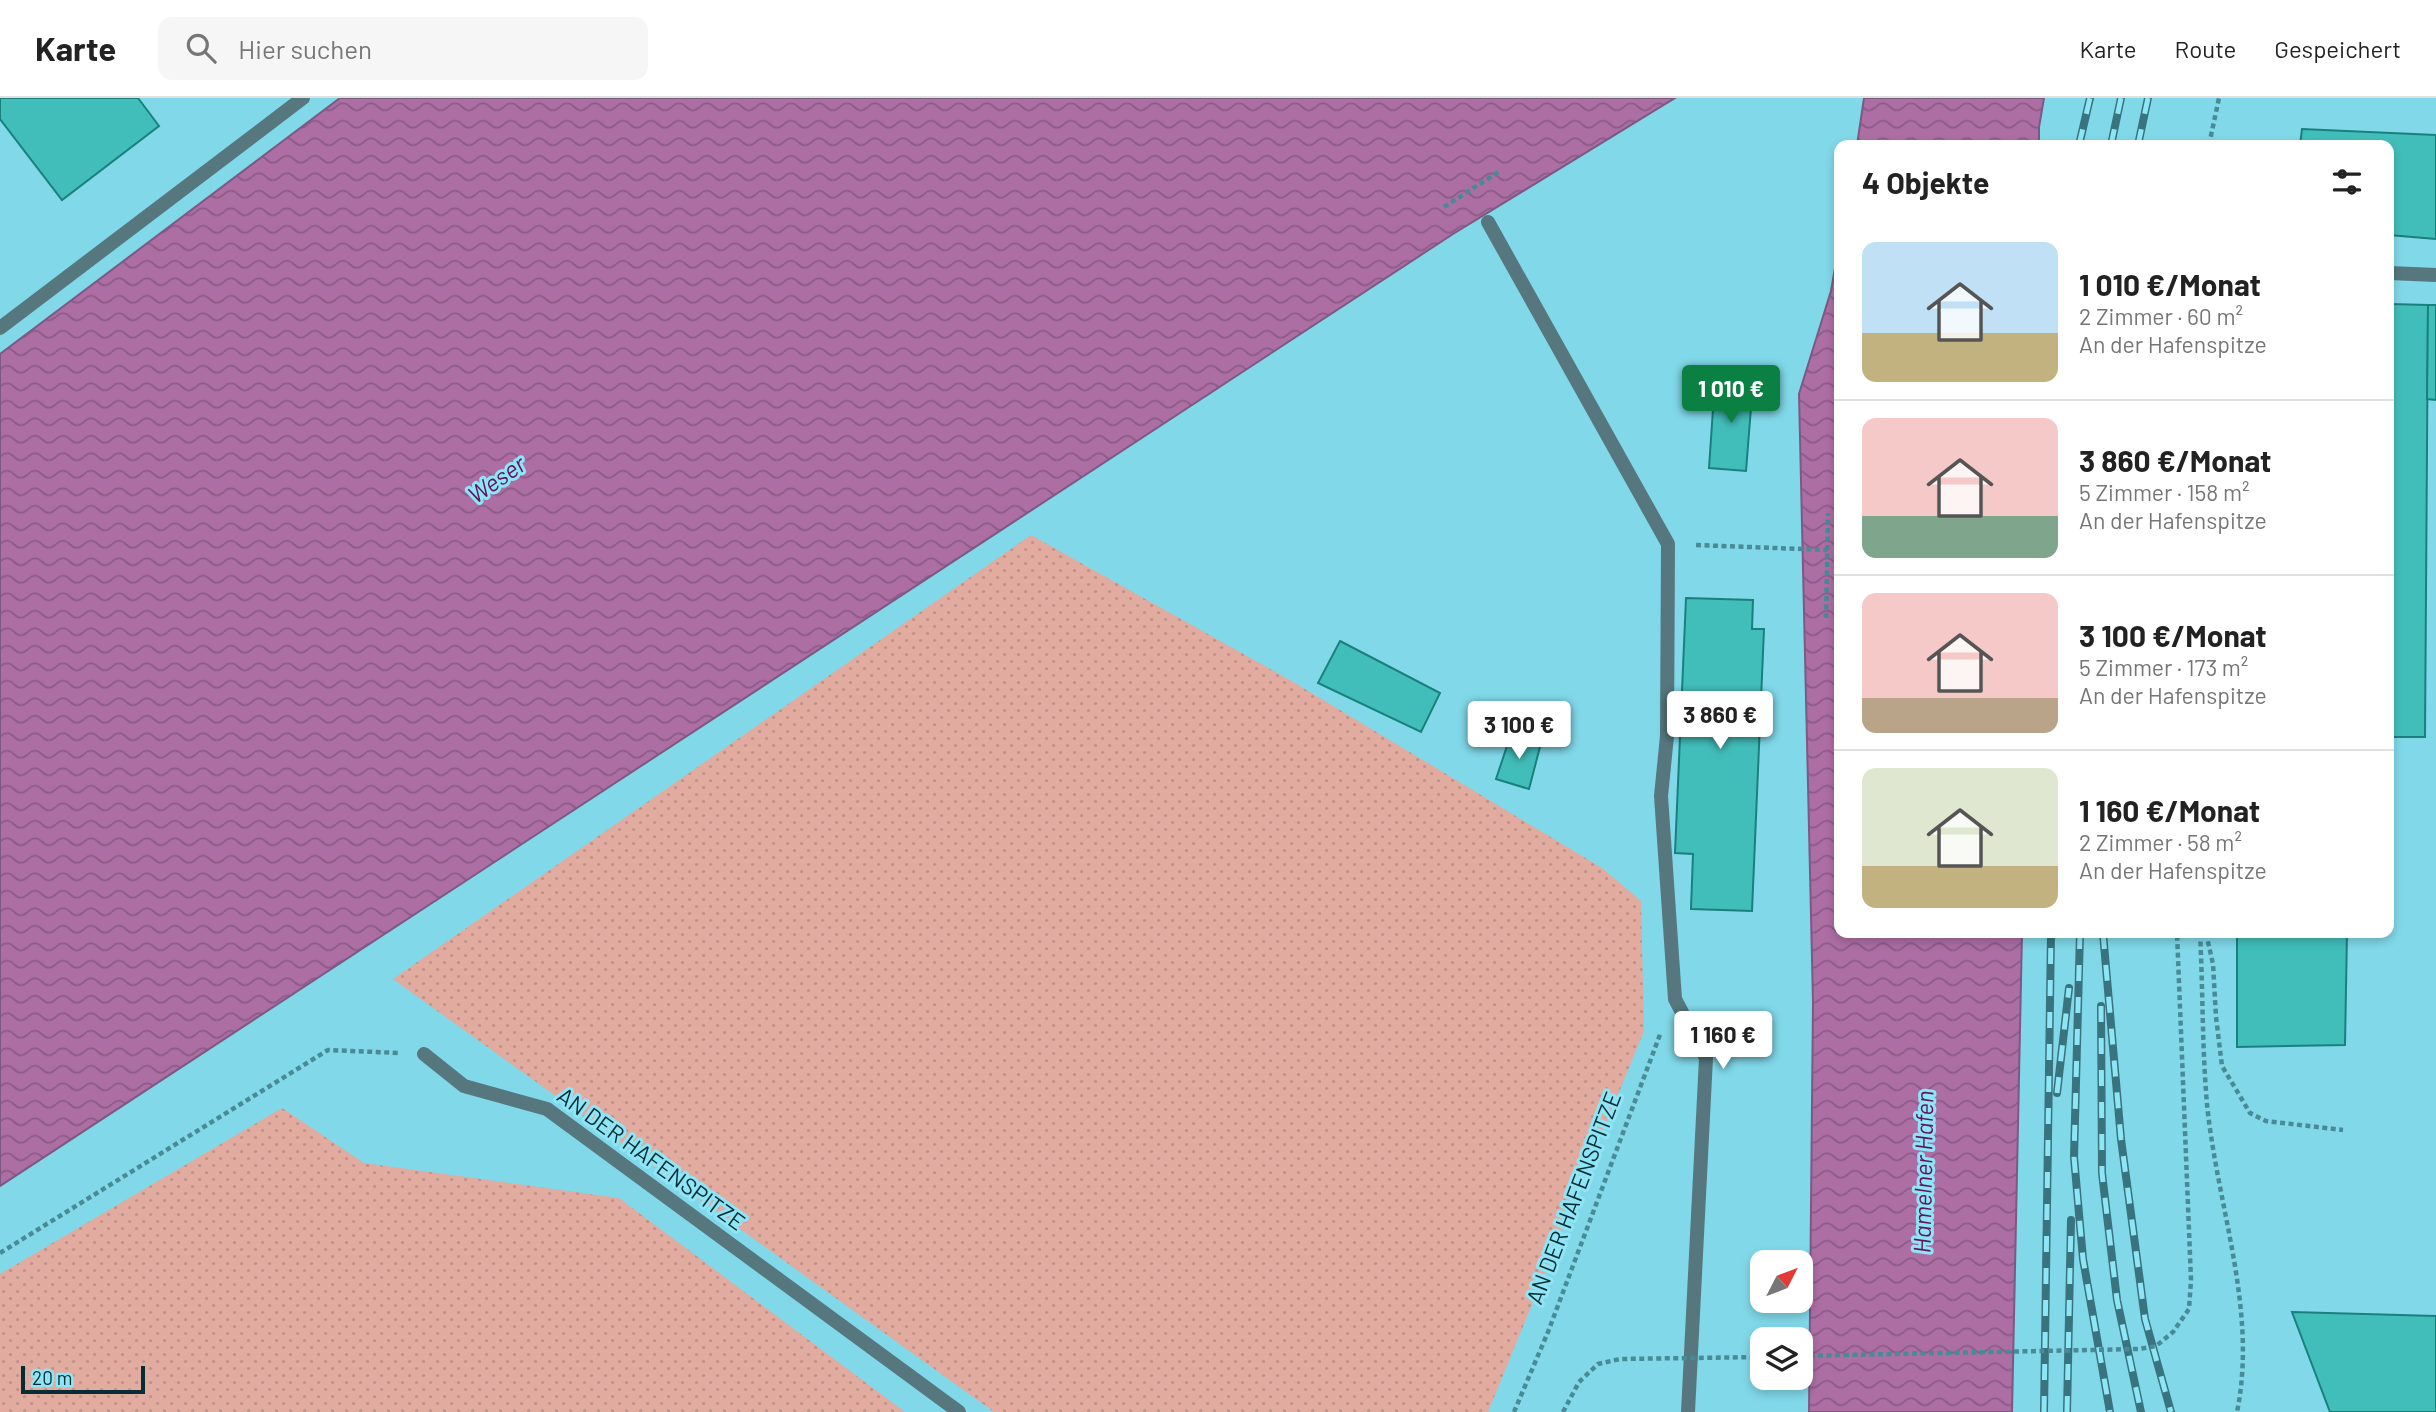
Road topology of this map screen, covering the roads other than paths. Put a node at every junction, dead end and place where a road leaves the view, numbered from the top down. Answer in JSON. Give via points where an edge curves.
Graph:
{"nodes":[{"id":1,"x":303,"y":98,"type":"edge"},
{"id":2,"x":1488,"y":222,"type":"dead end"},
{"id":3,"x":2394,"y":273,"type":"edge"},
{"id":4,"x":2436,"y":275,"type":"edge"},
{"id":5,"x":0,"y":328,"type":"edge"},
{"id":6,"x":424,"y":1054,"type":"road end"},
{"id":7,"x":959,"y":1412,"type":"edge"},
{"id":8,"x":1688,"y":1412,"type":"edge"}],
"edges":[{"from":1,"to":5,"type":"street"},
{"from":2,"to":8,"type":"street","via":[[1668,544],[1667,736],[1661,796],[1675,999],[1706,1058]]},
{"from":3,"to":4,"type":"street"},
{"from":6,"to":7,"type":"street","name":"AN DER HAFENSPITZE","via":[[464,1086],[547,1108]]}]}
